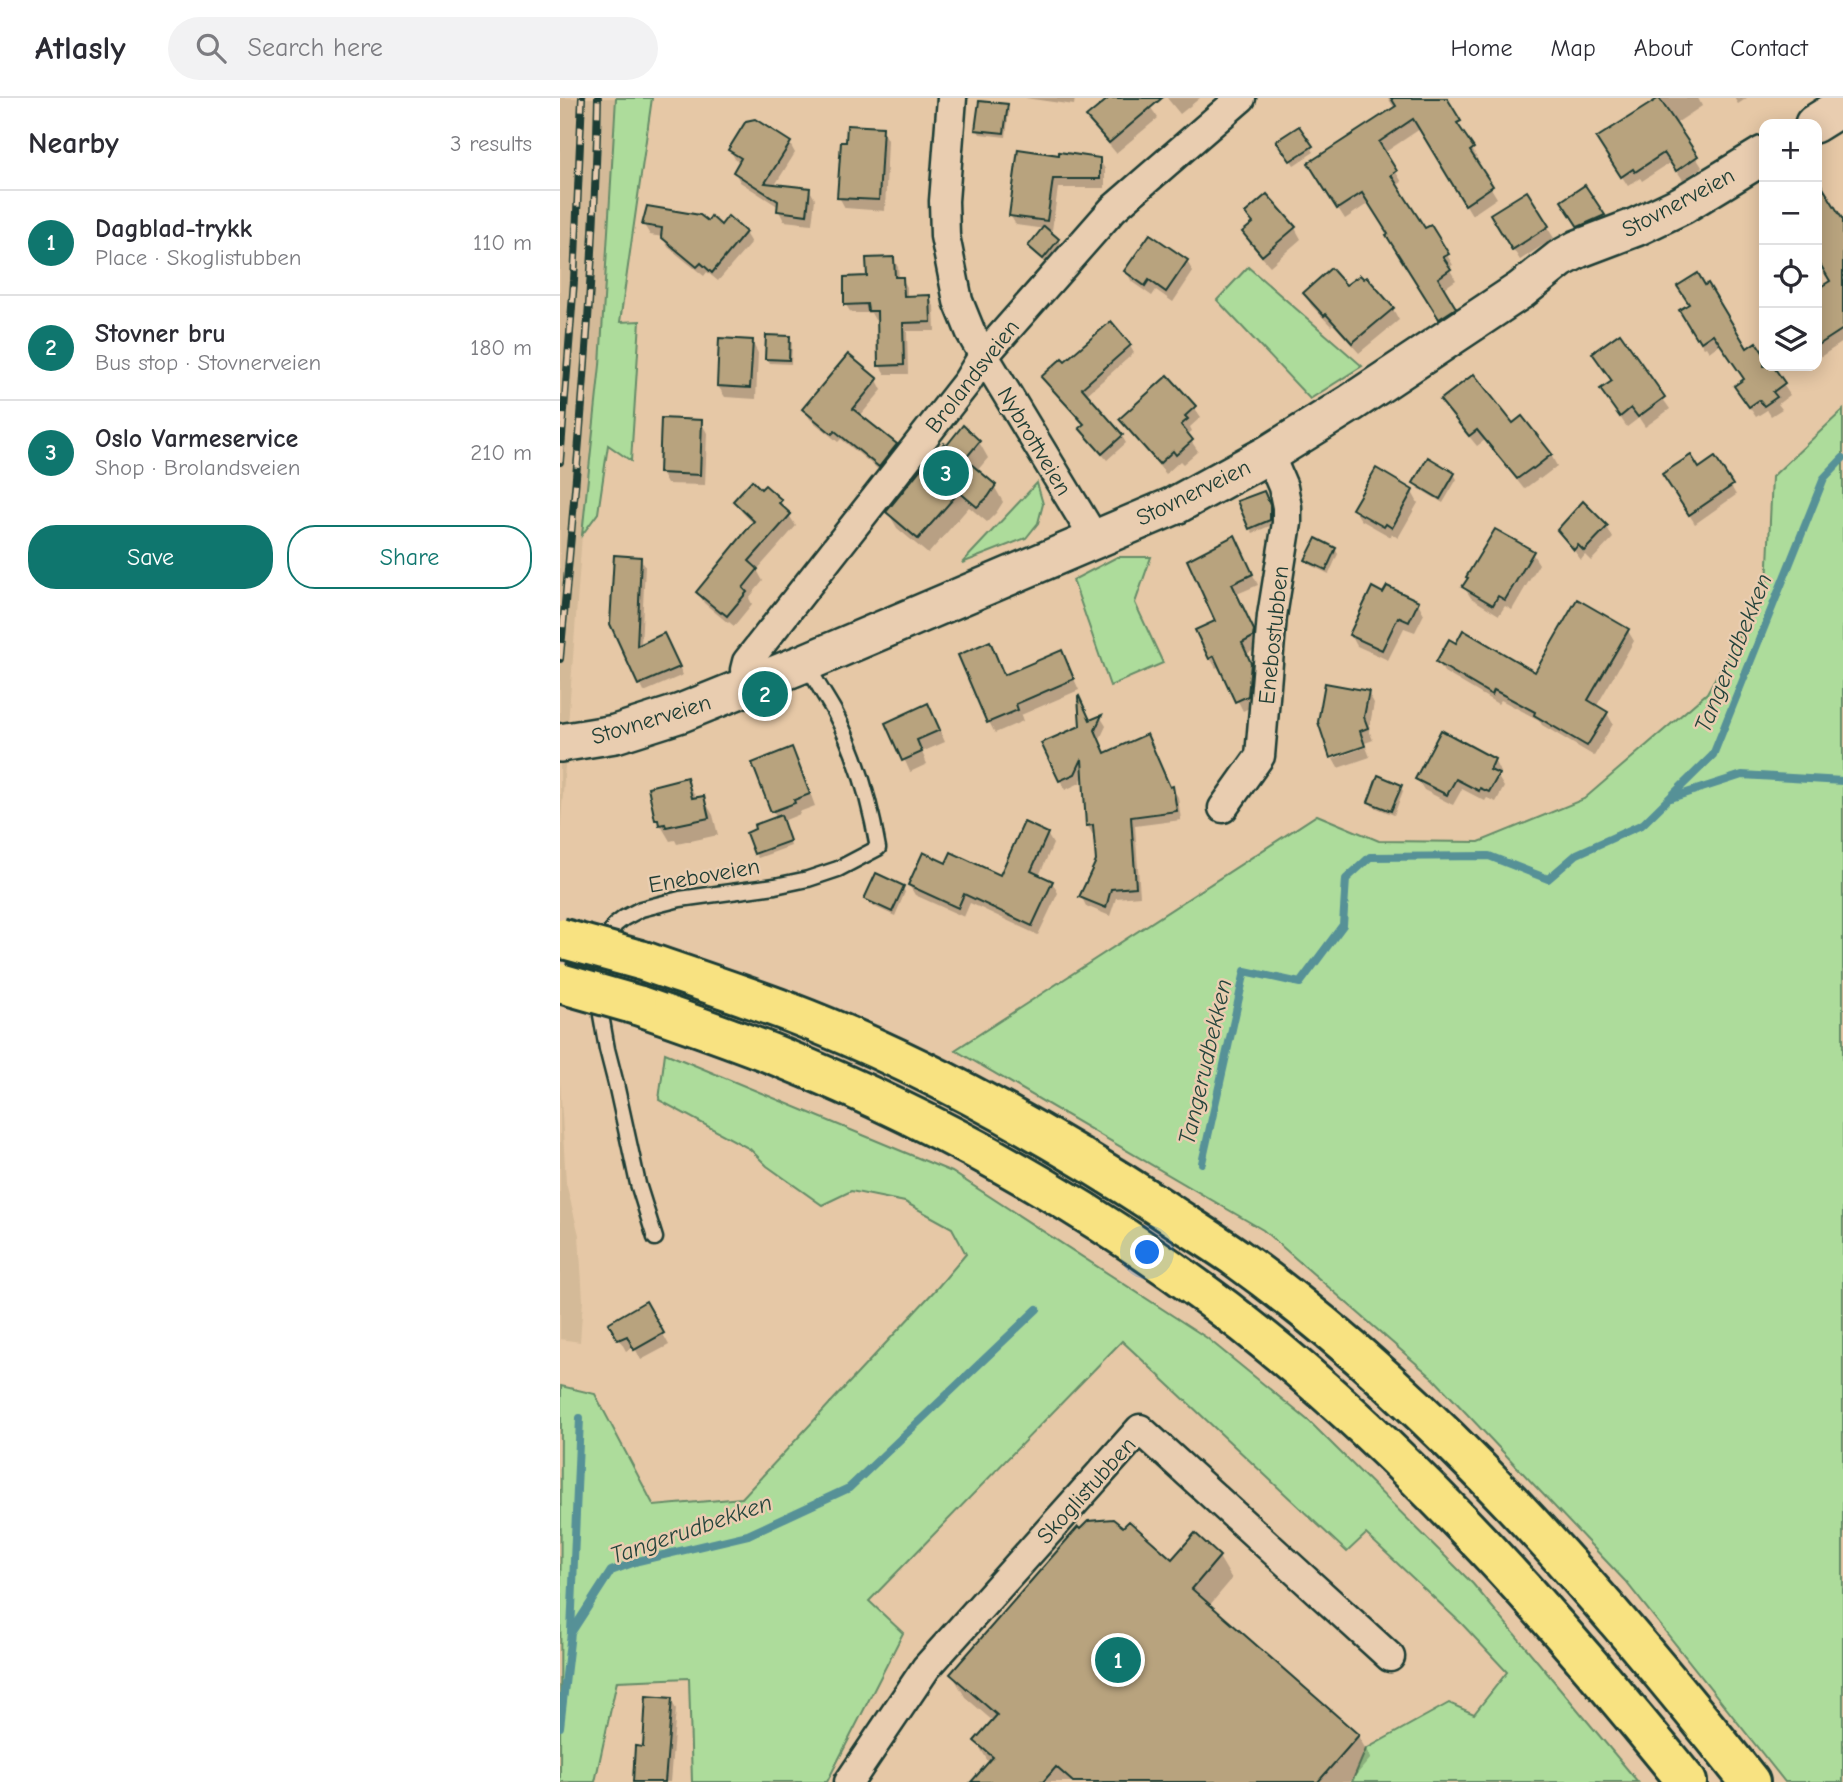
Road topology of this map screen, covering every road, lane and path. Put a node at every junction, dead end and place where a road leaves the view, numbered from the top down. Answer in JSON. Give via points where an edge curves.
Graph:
{"nodes":[{"id":1,"x":952,"y":98,"type":"edge"},
{"id":2,"x":1241,"y":98,"type":"edge"},
{"id":3,"x":1843,"y":106,"type":"edge"},
{"id":4,"x":1822,"y":119,"type":"edge"},
{"id":5,"x":1759,"y":158,"type":"edge"},
{"id":6,"x":984,"y":356,"type":"junction"},
{"id":7,"x":1269,"y":454,"type":"junction"},
{"id":8,"x":1093,"y":539,"type":"junction"},
{"id":9,"x":807,"y":662,"type":"junction"},
{"id":10,"x":750,"y":685,"type":"junction"},
{"id":11,"x":569,"y":742,"type":"edge"},
{"id":12,"x":1223,"y":808,"type":"dead end"},
{"id":13,"x":560,"y":938,"type":"edge"},
{"id":14,"x":560,"y":984,"type":"edge"},
{"id":15,"x":655,"y":1238,"type":"dead end"},
{"id":16,"x":1390,"y":1657,"type":"dead end"},
{"id":17,"x":849,"y":1782,"type":"edge"},
{"id":18,"x":1687,"y":1782,"type":"edge"},
{"id":19,"x":1750,"y":1782,"type":"edge"}],
"edges":[{"from":1,"to":6,"type":"street","name":"Nybrottveien","via":[[945,236],[958,300]]},
{"from":2,"to":6,"type":"street","name":"Brolandsveien","via":[[1113,209]]},
{"from":3,"to":4,"type":"street"},
{"from":5,"to":7,"type":"street","name":"Stovnerveien","via":[[1682,205],[1560,259],[1521,290]]},
{"from":6,"to":8,"type":"street","name":"Nybrottveien"},
{"from":6,"to":10,"type":"street","name":"Brolandsveien","via":[[747,662]]},
{"from":7,"to":8,"type":"street","name":"Stovnerveien","via":[[1176,505]]},
{"from":7,"to":12,"type":"street","name":"Enebostubben","via":[[1283,487],[1287,515],[1272,616],[1260,756]]},
{"from":8,"to":9,"type":"street","name":"Stovnerveien"},
{"from":9,"to":10,"type":"street","name":"Stovnerveien"},
{"from":9,"to":15,"type":"lane","name":"Eneboveien","via":[[854,757],[878,848],[808,879],[642,909],[615,925],[604,943],[601,1015],[638,1184]]},
{"from":10,"to":11,"type":"street","name":"Stovnerveien","via":[[647,725]]},
{"from":13,"to":19,"type":"highway","bridge":true,"via":[[640,960],[788,1012],[880,1051],[1097,1166],[1237,1258],[1366,1363],[1473,1464],[1595,1596]]},
{"from":14,"to":18,"type":"highway","bridge":true,"via":[[637,1005],[776,1055],[860,1092],[1003,1164],[1145,1252],[1278,1351],[1439,1500],[1583,1655]]},
{"from":16,"to":17,"type":"street","name":"Skoglistubben","via":[[1140,1429],[926,1668]]}]}
